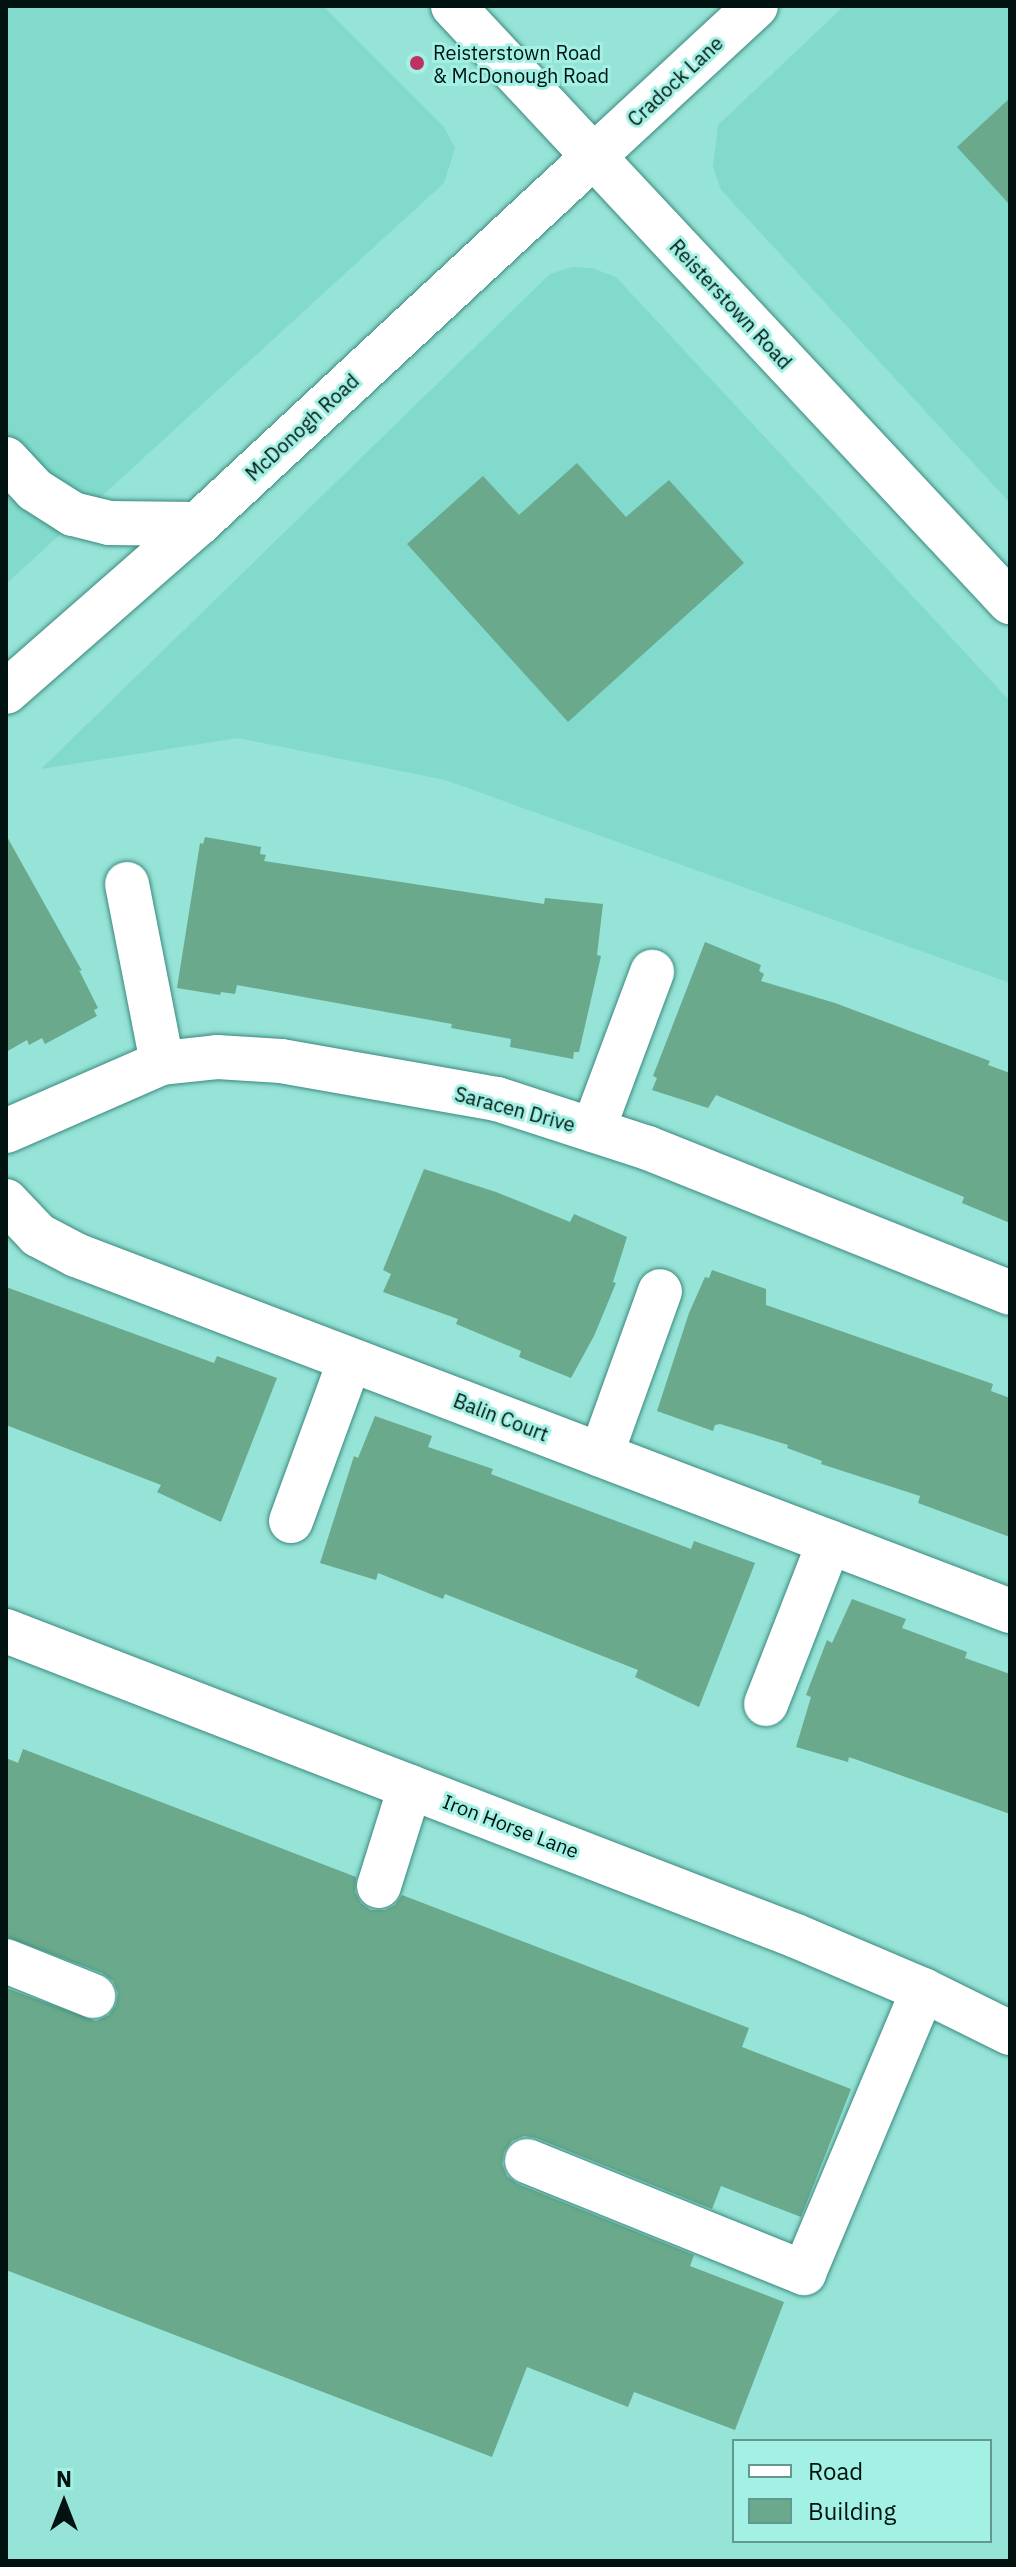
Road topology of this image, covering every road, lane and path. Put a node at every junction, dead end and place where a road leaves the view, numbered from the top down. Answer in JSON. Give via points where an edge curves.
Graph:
{"nodes":[{"id":1,"x":453,"y":6,"type":"edge"},
{"id":2,"x":756,"y":6,"type":"edge"},
{"id":3,"x":593,"y":157,"type":"junction"},
{"id":4,"x":6,"y":459,"type":"edge"},
{"id":5,"x":198,"y":524,"type":"junction"},
{"id":6,"x":1010,"y":602,"type":"edge"},
{"id":7,"x":6,"y":692,"type":"edge"},
{"id":8,"x":127,"y":884,"type":"dead end"},
{"id":9,"x":652,"y":972,"type":"dead end"},
{"id":10,"x":162,"y":1063,"type":"junction"},
{"id":11,"x":593,"y":1130,"type":"junction"},
{"id":12,"x":6,"y":1131,"type":"edge"},
{"id":13,"x":6,"y":1201,"type":"edge"},
{"id":14,"x":660,"y":1291,"type":"dead end"},
{"id":15,"x":1010,"y":1293,"type":"edge"},
{"id":16,"x":350,"y":1360,"type":"junction"},
{"id":17,"x":601,"y":1455,"type":"junction"},
{"id":18,"x":291,"y":1521,"type":"dead end"},
{"id":19,"x":829,"y":1542,"type":"junction"},
{"id":20,"x":1010,"y":1611,"type":"edge"},
{"id":21,"x":6,"y":1631,"type":"edge"},
{"id":22,"x":766,"y":1704,"type":"dead end"},
{"id":23,"x":410,"y":1787,"type":"junction"},
{"id":24,"x":379,"y":1886,"type":"dead end"},
{"id":25,"x":6,"y":1961,"type":"edge"},
{"id":26,"x":923,"y":1990,"type":"junction"},
{"id":27,"x":93,"y":1996,"type":"dead end"},
{"id":28,"x":1010,"y":2033,"type":"edge"},
{"id":29,"x":527,"y":2161,"type":"dead end"}],
"edges":[{"from":1,"to":3,"type":"street","name":"Reisterstown Road"},
{"from":2,"to":3,"type":"street","name":"Cradock Lane"},
{"from":3,"to":5,"type":"street","name":"McDonogh Road"},
{"from":3,"to":6,"type":"street","name":"Reisterstown Road"},
{"from":4,"to":5,"type":"street","via":[[35,490],[73,514],[109,523]]},
{"from":5,"to":7,"type":"street","name":"McDonogh Road"},
{"from":8,"to":10,"type":"street"},
{"from":9,"to":11,"type":"street"},
{"from":10,"to":11,"type":"street","name":"Saracen Drive","via":[[217,1057],[281,1061],[497,1099]]},
{"from":10,"to":12,"type":"street","name":"Saracen Drive"},
{"from":11,"to":15,"type":"street","name":"Saracen Drive"},
{"from":13,"to":16,"type":"street","name":"Balin Court","via":[[38,1235],[76,1255]]},
{"from":14,"to":17,"type":"street"},
{"from":16,"to":17,"type":"street","name":"Balin Court"},
{"from":16,"to":18,"type":"street"},
{"from":17,"to":19,"type":"street","name":"Balin Court"},
{"from":19,"to":20,"type":"street","name":"Balin Court"},
{"from":19,"to":22,"type":"street"},
{"from":21,"to":23,"type":"street","name":"Iron Horse Lane"},
{"from":23,"to":24,"type":"street"},
{"from":23,"to":26,"type":"street","name":"Iron Horse Lane"},
{"from":25,"to":27,"type":"street"},
{"from":26,"to":28,"type":"street","name":"Iron Horse Lane"},
{"from":26,"to":29,"type":"street","via":[[804,2273]]}]}
